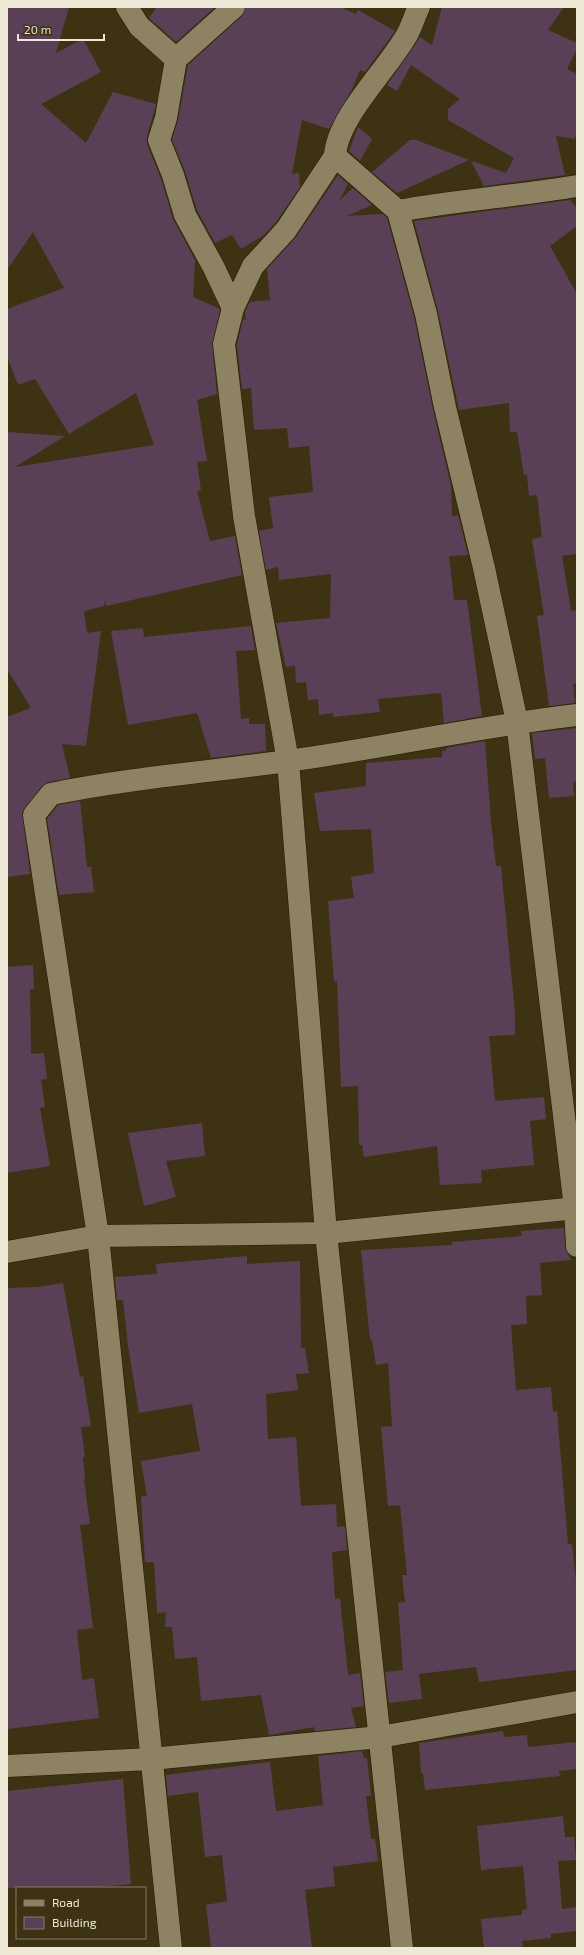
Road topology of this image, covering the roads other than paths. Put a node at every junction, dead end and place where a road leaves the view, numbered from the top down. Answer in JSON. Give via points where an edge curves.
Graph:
{"nodes":[{"id":1,"x":127,"y":7,"type":"edge"},
{"id":2,"x":234,"y":7,"type":"edge"},
{"id":3,"x":419,"y":7,"type":"edge"},
{"id":4,"x":176,"y":59,"type":"junction"},
{"id":5,"x":335,"y":156,"type":"junction"},
{"id":6,"x":577,"y":186,"type":"edge"},
{"id":7,"x":398,"y":211,"type":"junction"},
{"id":8,"x":232,"y":308,"type":"junction"},
{"id":9,"x":577,"y":715,"type":"edge"},
{"id":10,"x":517,"y":722,"type":"junction"},
{"id":11,"x":288,"y":761,"type":"junction"},
{"id":12,"x":576,"y":1208,"type":"edge"},
{"id":13,"x":326,"y":1233,"type":"junction"},
{"id":14,"x":98,"y":1236,"type":"junction"},
{"id":15,"x":577,"y":1246,"type":"edge"},
{"id":16,"x":7,"y":1252,"type":"edge"},
{"id":17,"x":577,"y":1702,"type":"edge"},
{"id":18,"x":380,"y":1737,"type":"junction"},
{"id":19,"x":151,"y":1759,"type":"junction"},
{"id":20,"x":7,"y":1766,"type":"edge"},
{"id":21,"x":171,"y":1948,"type":"edge"},
{"id":22,"x":402,"y":1948,"type":"edge"}],
"edges":[{"from":1,"to":4,"type":"street","via":[[139,26]]},
{"from":2,"to":4,"type":"street"},
{"from":3,"to":5,"type":"street","via":[[405,37],[350,116],[335,145]]},
{"from":4,"to":8,"type":"street","via":[[166,118],[159,140],[185,215]]},
{"from":5,"to":7,"type":"street"},
{"from":5,"to":8,"type":"street","via":[[286,230],[253,266]]},
{"from":6,"to":7,"type":"street"},
{"from":7,"to":10,"type":"street","via":[[426,314]]},
{"from":8,"to":11,"type":"street","via":[[224,344],[244,516]]},
{"from":9,"to":10,"type":"street"},
{"from":10,"to":11,"type":"street"},
{"from":10,"to":12,"type":"street"},
{"from":11,"to":13,"type":"street"},
{"from":11,"to":14,"type":"street","via":[[101,784],[65,791],[51,794],[34,815]]},
{"from":12,"to":13,"type":"street"},
{"from":12,"to":15,"type":"street"},
{"from":13,"to":14,"type":"street"},
{"from":13,"to":18,"type":"street"},
{"from":14,"to":16,"type":"street"},
{"from":14,"to":19,"type":"street"},
{"from":17,"to":18,"type":"street"},
{"from":18,"to":19,"type":"street"},
{"from":18,"to":22,"type":"street"},
{"from":19,"to":20,"type":"street"},
{"from":19,"to":21,"type":"street"}]}
